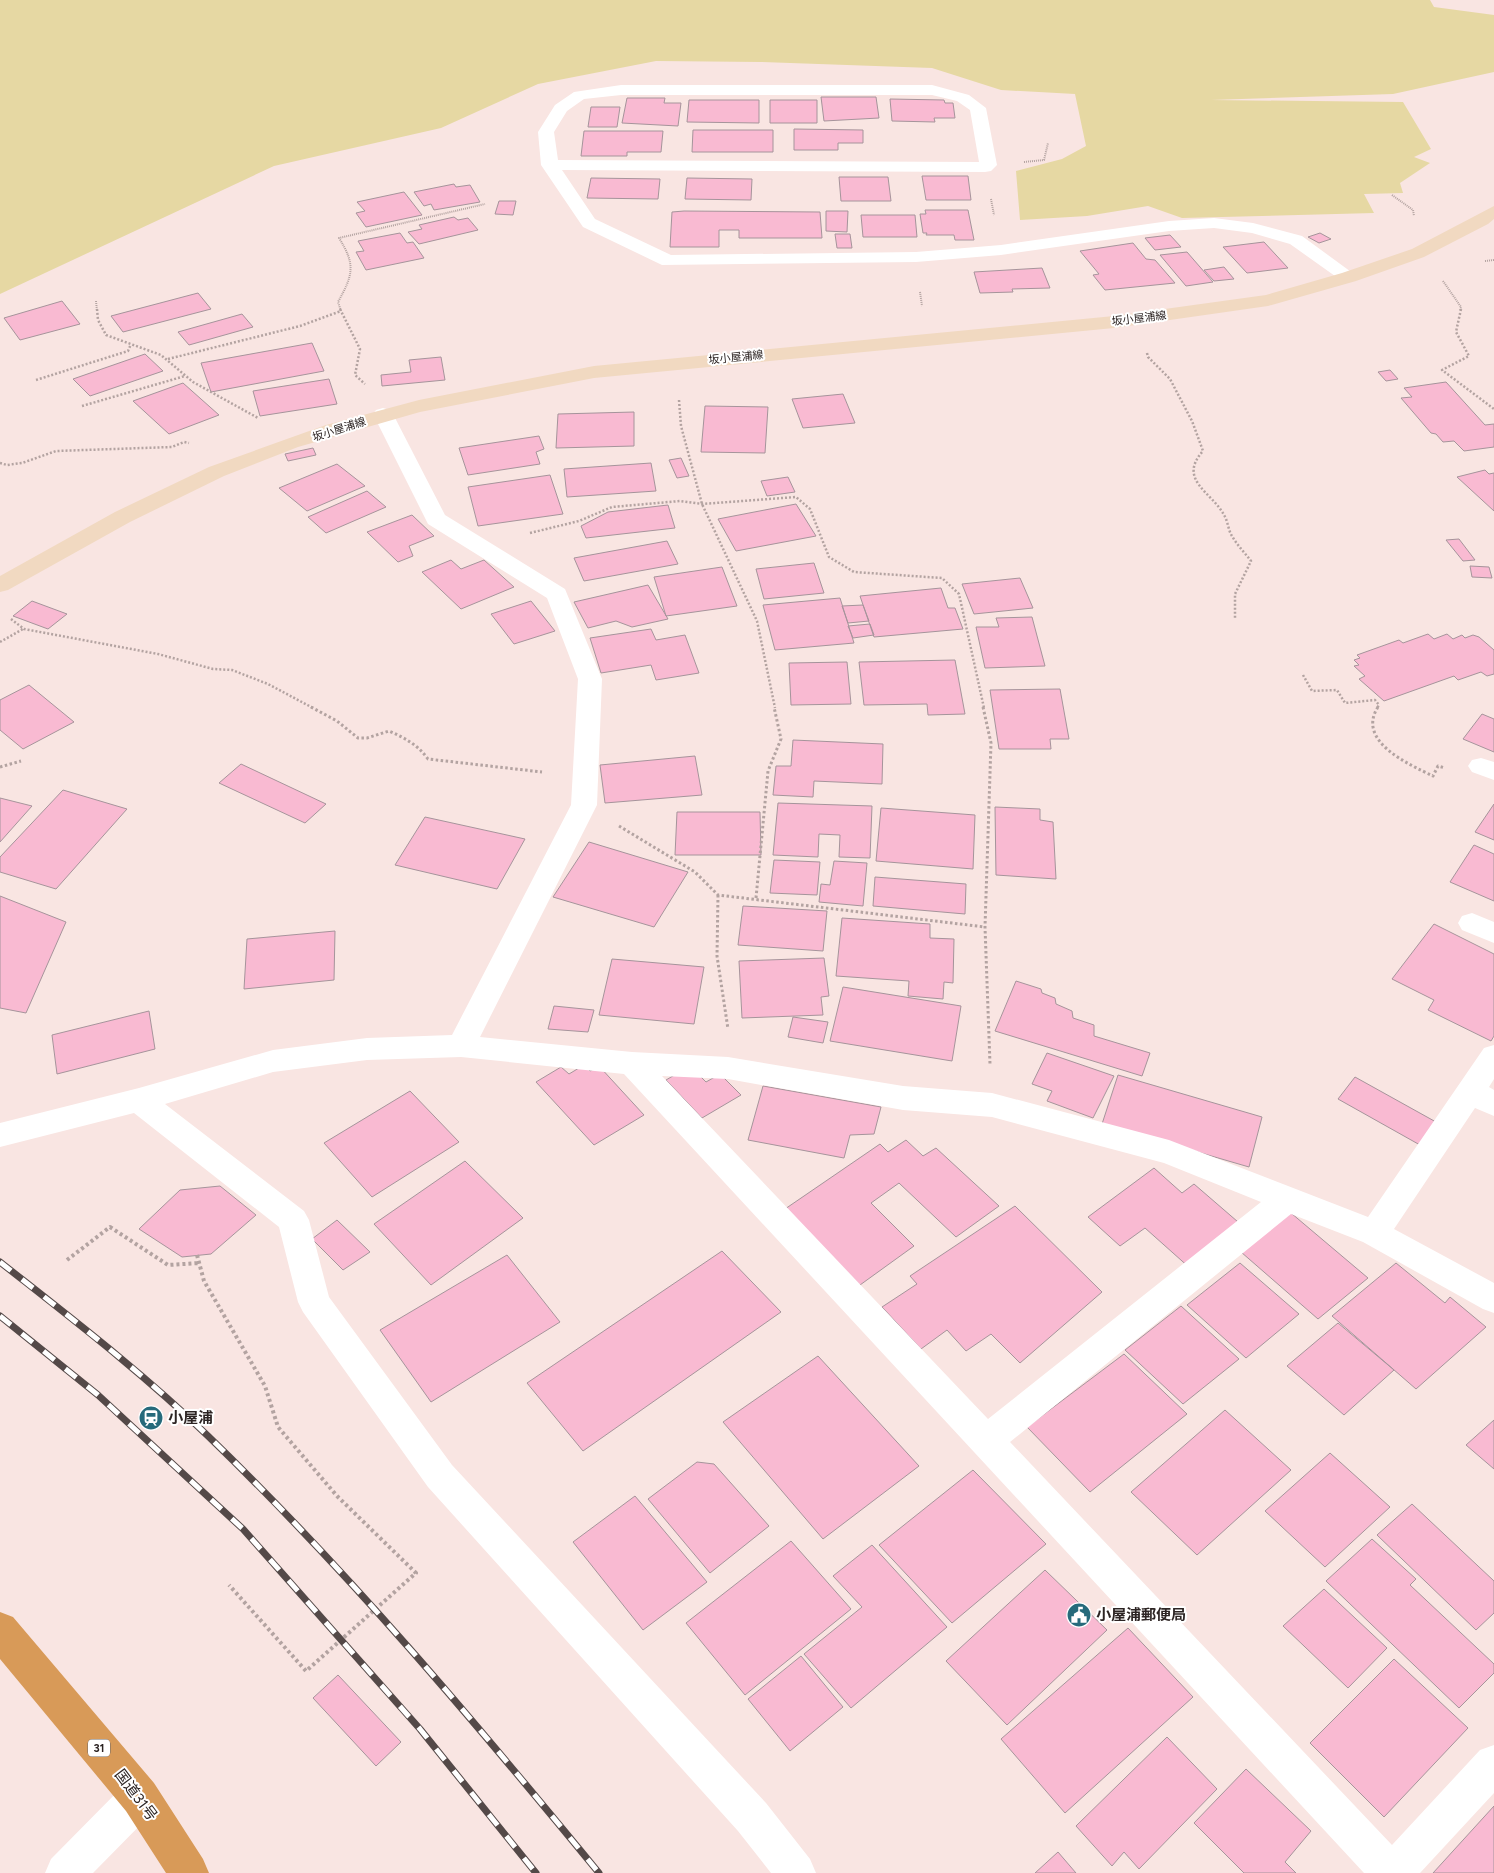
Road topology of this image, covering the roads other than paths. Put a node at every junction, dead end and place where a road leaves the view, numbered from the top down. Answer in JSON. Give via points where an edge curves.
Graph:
{"nodes":[{"id":1,"x":550,"y":165,"type":"junction"},
{"id":2,"x":1494,"y":211,"type":"edge"},
{"id":3,"x":1349,"y":277,"type":"junction"},
{"id":4,"x":383,"y":414,"type":"junction"},
{"id":5,"x":0,"y":585,"type":"edge"},
{"id":6,"x":461,"y":1046,"type":"junction"},
{"id":7,"x":1494,"y":1056,"type":"edge"},
{"id":8,"x":632,"y":1063,"type":"junction"},
{"id":9,"x":1482,"y":1098,"type":"edge"},
{"id":10,"x":139,"y":1100,"type":"junction"},
{"id":11,"x":0,"y":1135,"type":"edge"},
{"id":12,"x":1287,"y":1199,"type":"junction"},
{"id":13,"x":1374,"y":1233,"type":"junction"},
{"id":14,"x":1494,"y":1299,"type":"edge"},
{"id":15,"x":987,"y":1440,"type":"junction"},
{"id":16,"x":0,"y":1630,"type":"edge"},
{"id":17,"x":1494,"y":1764,"type":"edge"},
{"id":18,"x":140,"y":1797,"type":"junction"},
{"id":19,"x":65,"y":1873,"type":"edge"},
{"id":20,"x":189,"y":1873,"type":"edge"},
{"id":21,"x":796,"y":1873,"type":"edge"},
{"id":22,"x":1392,"y":1873,"type":"edge"}],
"edges":[{"from":1,"to":1,"type":"street","via":[[546,132],[561,108],[580,95],[621,90],[932,90],[963,98],[978,108],[988,165]]},
{"from":1,"to":3,"type":"street","via":[[589,224],[668,261],[916,257],[1001,250],[1169,226],[1214,223],[1253,228],[1296,240]]},
{"from":2,"to":3,"type":"main road","name":"坂小屋浦線","via":[[1431,247]]},
{"from":3,"to":4,"type":"main road","name":"坂小屋浦線","via":[[1268,300],[1206,310],[1114,322],[594,372]]},
{"from":4,"to":5,"type":"main road","name":"坂小屋浦線","via":[[249,458],[134,510]]},
{"from":4,"to":6,"type":"street","via":[[436,518],[557,594],[590,679],[584,805]]},
{"from":6,"to":8,"type":"street"},
{"from":6,"to":10,"type":"street","via":[[367,1049],[273,1061]]},
{"from":7,"to":9,"type":"street"},
{"from":8,"to":12,"type":"street","via":[[728,1068],[904,1098],[992,1105],[1170,1152]]},
{"from":8,"to":15,"type":"street"},
{"from":9,"to":13,"type":"street"},
{"from":10,"to":11,"type":"street"},
{"from":10,"to":21,"type":"street","via":[[294,1220],[314,1302],[440,1476],[752,1817]]},
{"from":12,"to":13,"type":"street"},
{"from":12,"to":15,"type":"street"},
{"from":13,"to":14,"type":"street"},
{"from":15,"to":22,"type":"street"},
{"from":16,"to":18,"type":"highway","name":"国道31号","number":"31"},
{"from":17,"to":22,"type":"street"},
{"from":18,"to":19,"type":"street"},
{"from":18,"to":20,"type":"highway","name":"国道31号","number":"31"}]}
